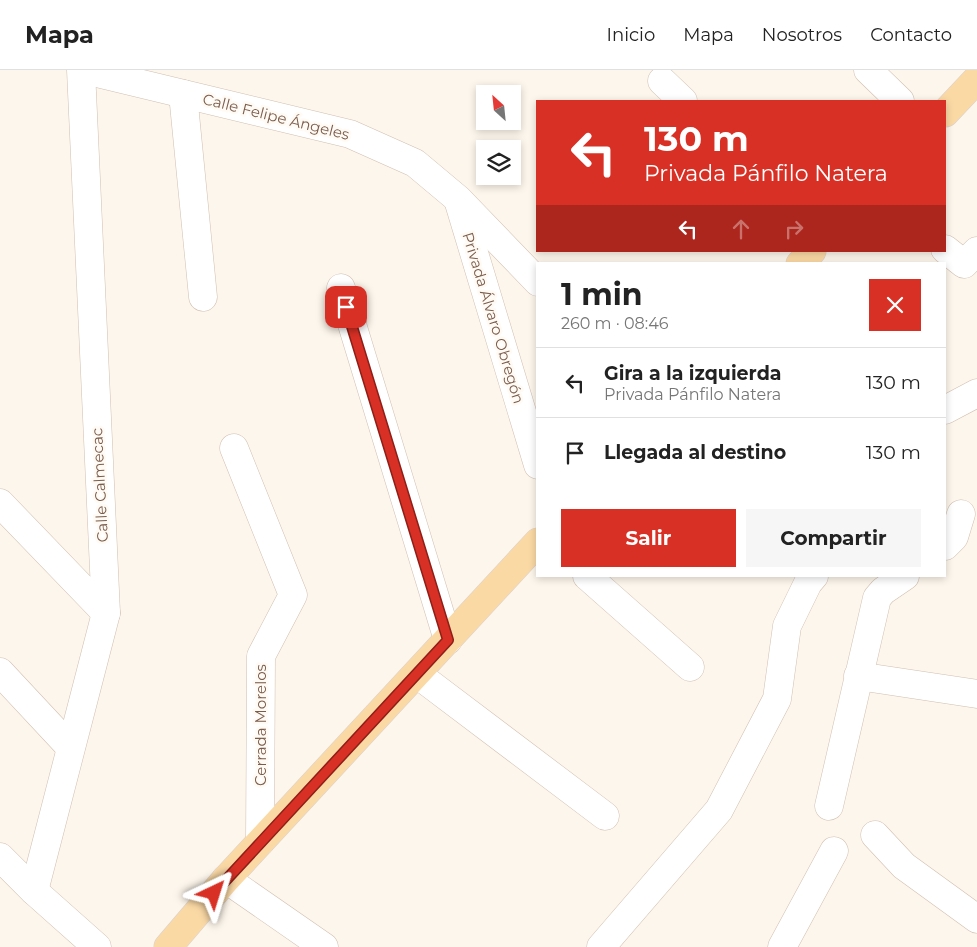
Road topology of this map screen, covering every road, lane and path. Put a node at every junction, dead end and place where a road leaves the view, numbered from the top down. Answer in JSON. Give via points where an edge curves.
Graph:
{"nodes":[{"id":1,"x":82,"y":70,"type":"edge"},
{"id":2,"x":868,"y":70,"type":"edge"},
{"id":3,"x":977,"y":79,"type":"edge"},
{"id":4,"x":662,"y":81,"type":"dead end"},
{"id":5,"x":184,"y":94,"type":"junction"},
{"id":6,"x":682,"y":100,"type":"edge"},
{"id":7,"x":899,"y":100,"type":"edge"},
{"id":8,"x":946,"y":112,"type":"edge"},
{"id":9,"x":458,"y":199,"type":"junction"},
{"id":10,"x":946,"y":250,"type":"edge"},
{"id":11,"x":977,"y":251,"type":"edge"},
{"id":12,"x":811,"y":252,"type":"edge"},
{"id":13,"x":802,"y":262,"type":"edge"},
{"id":14,"x":536,"y":280,"type":"edge"},
{"id":15,"x":341,"y":288,"type":"dead end"},
{"id":16,"x":203,"y":297,"type":"dead end"},
{"id":17,"x":977,"y":393,"type":"edge"},
{"id":18,"x":946,"y":409,"type":"edge"},
{"id":19,"x":234,"y":448,"type":"dead end"},
{"id":20,"x":536,"y":458,"type":"edge"},
{"id":21,"x":0,"y":503,"type":"edge"},
{"id":22,"x":961,"y":513,"type":"edge"},
{"id":23,"x":536,"y":544,"type":"edge"},
{"id":24,"x":946,"y":545,"type":"edge"},
{"id":25,"x":588,"y":577,"type":"edge"},
{"id":26,"x":813,"y":577,"type":"edge"},
{"id":27,"x":903,"y":577,"type":"edge"},
{"id":28,"x":106,"y":612,"type":"junction"},
{"id":29,"x":448,"y":640,"type":"junction"},
{"id":30,"x":690,"y":667,"type":"dead end"},
{"id":31,"x":0,"y":672,"type":"edge"},
{"id":32,"x":417,"y":674,"type":"junction"},
{"id":33,"x":858,"y":676,"type":"junction"},
{"id":34,"x":977,"y":694,"type":"edge"},
{"id":35,"x":70,"y":747,"type":"junction"},
{"id":36,"x":829,"y":806,"type":"dead end"},
{"id":37,"x":605,"y":816,"type":"dead end"},
{"id":38,"x":875,"y":835,"type":"dead end"},
{"id":39,"x":260,"y":842,"type":"junction"},
{"id":40,"x":834,"y":851,"type":"dead end"},
{"id":41,"x":0,"y":857,"type":"edge"},
{"id":42,"x":226,"y":879,"type":"junction"},
{"id":43,"x":34,"y":891,"type":"junction"},
{"id":44,"x":977,"y":918,"type":"edge"},
{"id":45,"x":97,"y":947,"type":"edge"},
{"id":46,"x":168,"y":947,"type":"edge"},
{"id":47,"x":324,"y":947,"type":"edge"},
{"id":48,"x":601,"y":947,"type":"edge"},
{"id":49,"x":782,"y":947,"type":"edge"}],
"edges":[{"from":1,"to":5,"type":"street","name":"Calle Felipe Ángeles"},
{"from":1,"to":28,"type":"street","name":"Calle Calmecac"},
{"from":2,"to":7,"type":"street"},
{"from":3,"to":8,"type":"main road"},
{"from":4,"to":6,"type":"street"},
{"from":5,"to":9,"type":"street","name":"Calle Felipe Ángeles","via":[[350,134],[415,164]]},
{"from":5,"to":16,"type":"street"},
{"from":9,"to":14,"type":"street","name":"Calle Felipe Ángeles"},
{"from":9,"to":20,"type":"street","name":"Privada Álvaro Obregón"},
{"from":10,"to":11,"type":"street","via":[[964,264]]},
{"from":12,"to":13,"type":"main road"},
{"from":15,"to":29,"type":"street"},
{"from":17,"to":18,"type":"street"},
{"from":19,"to":39,"type":"street","name":"Cerrada Morelos","via":[[293,595],[261,656]]},
{"from":21,"to":28,"type":"street"},
{"from":22,"to":24,"type":"street","via":[[954,536]]},
{"from":23,"to":29,"type":"main road"},
{"from":25,"to":30,"type":"street"},
{"from":26,"to":48,"type":"street","via":[[787,626],[777,699],[719,810]]},
{"from":27,"to":33,"type":"street","via":[[877,598]]},
{"from":28,"to":35,"type":"street","name":"Calle Calmecac"},
{"from":29,"to":32,"type":"main road"},
{"from":31,"to":35,"type":"street"},
{"from":32,"to":37,"type":"street"},
{"from":32,"to":39,"type":"main road"},
{"from":33,"to":34,"type":"street"},
{"from":33,"to":36,"type":"street"},
{"from":35,"to":43,"type":"street","name":"Calle Calmecac"},
{"from":38,"to":44,"type":"street","via":[[904,866]]},
{"from":39,"to":42,"type":"main road"},
{"from":40,"to":49,"type":"street"},
{"from":41,"to":43,"type":"street"},
{"from":42,"to":46,"type":"main road"},
{"from":42,"to":47,"type":"street"},
{"from":43,"to":45,"type":"street"}]}
